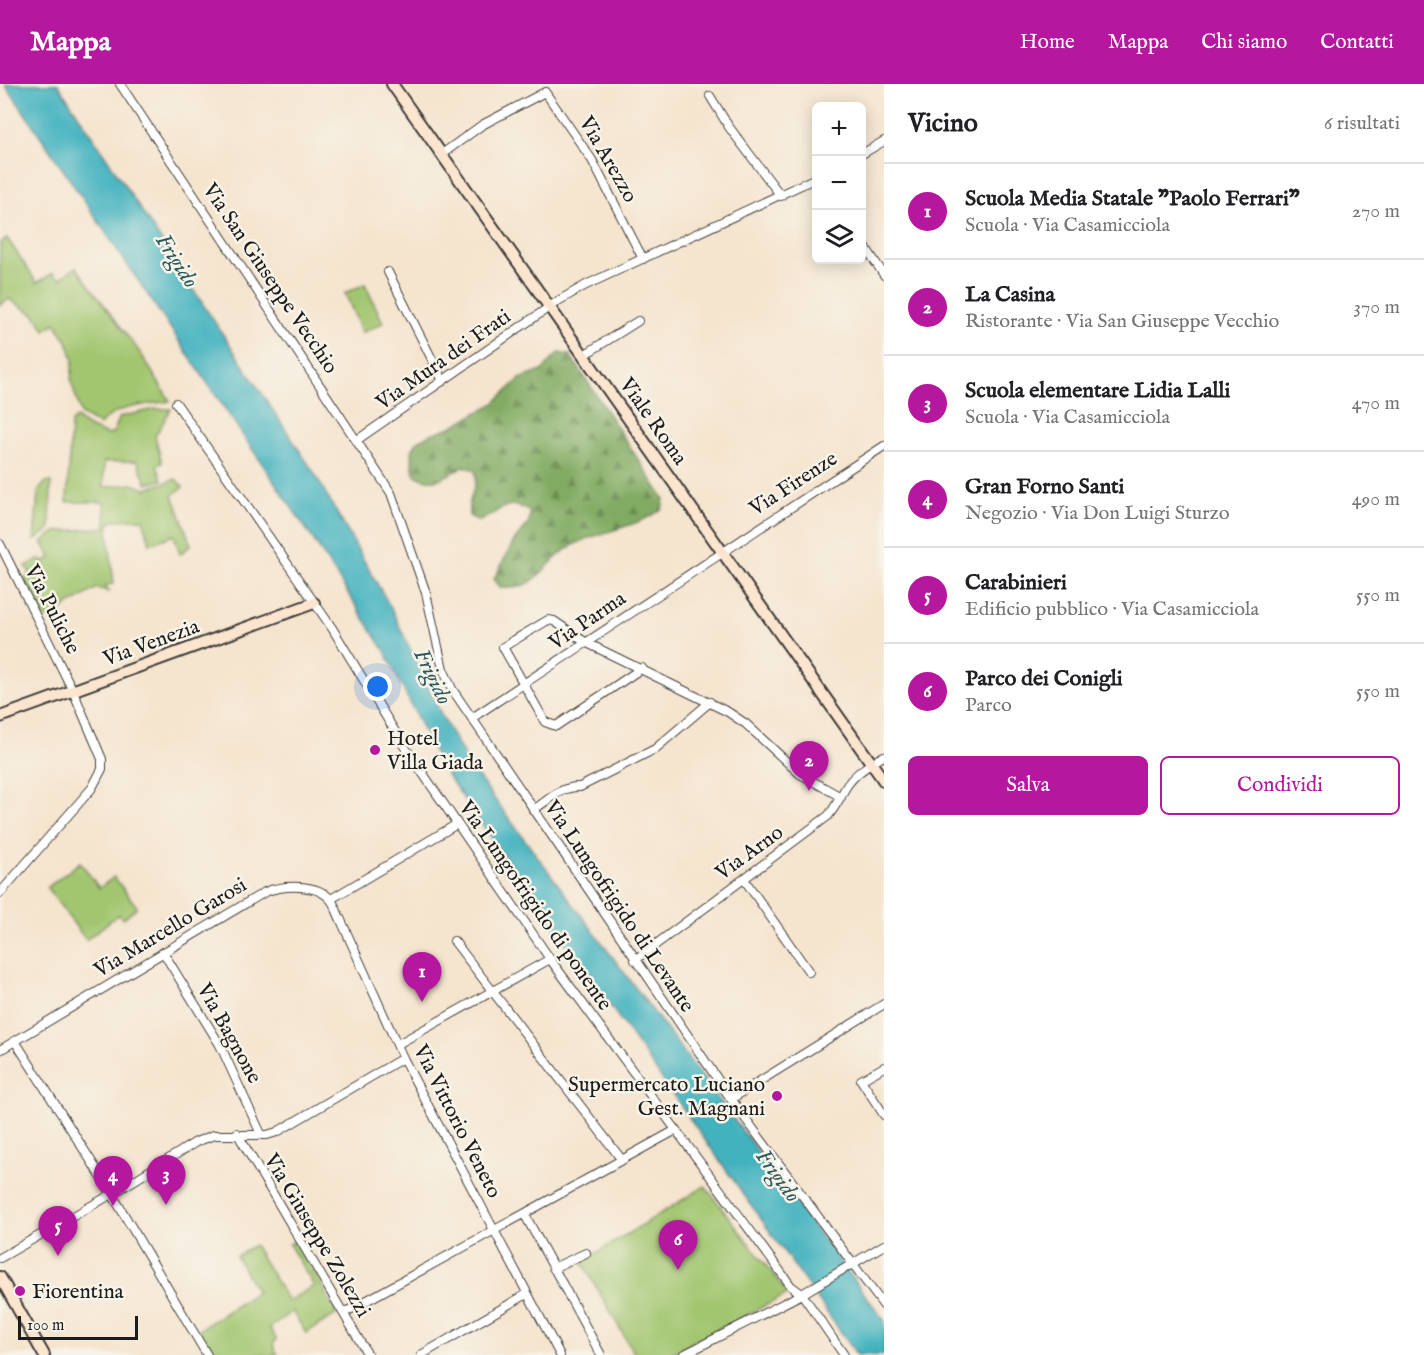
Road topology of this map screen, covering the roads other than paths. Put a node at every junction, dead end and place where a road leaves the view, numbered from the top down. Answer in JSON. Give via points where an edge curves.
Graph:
{"nodes":[{"id":1,"x":120,"y":84,"type":"edge"},
{"id":2,"x":393,"y":84,"type":"edge"},
{"id":3,"x":710,"y":96,"type":"dead end"},
{"id":4,"x":884,"y":141,"type":"edge"},
{"id":5,"x":866,"y":151,"type":"edge"},
{"id":6,"x":442,"y":154,"type":"junction"},
{"id":7,"x":812,"y":180,"type":"edge"},
{"id":8,"x":781,"y":196,"type":"junction"},
{"id":9,"x":866,"y":250,"type":"edge"},
{"id":10,"x":643,"y":259,"type":"junction"},
{"id":11,"x":388,"y":272,"type":"dead end"},
{"id":12,"x":884,"y":275,"type":"edge"},
{"id":13,"x":550,"y":307,"type":"junction"},
{"id":14,"x":638,"y":321,"type":"dead end"},
{"id":15,"x":584,"y":355,"type":"junction"},
{"id":16,"x":443,"y":381,"type":"junction"},
{"id":17,"x":176,"y":403,"type":"dead end"},
{"id":18,"x":357,"y":440,"type":"junction"},
{"id":19,"x":884,"y":446,"type":"edge"},
{"id":20,"x":391,"y":493,"type":"joint"},
{"id":21,"x":0,"y":544,"type":"edge"},
{"id":22,"x":722,"y":551,"type":"junction"},
{"id":23,"x":314,"y":603,"type":"junction"},
{"id":24,"x":585,"y":642,"type":"junction"},
{"id":25,"x":642,"y":668,"type":"junction"},
{"id":26,"x":524,"y":684,"type":"junction"},
{"id":27,"x":74,"y":691,"type":"junction"},
{"id":28,"x":710,"y":702,"type":"junction"},
{"id":29,"x":0,"y":717,"type":"edge"},
{"id":30,"x":472,"y":718,"type":"junction"},
{"id":31,"x":884,"y":756,"type":"edge"},
{"id":32,"x":872,"y":763,"type":"junction"},
{"id":33,"x":884,"y":781,"type":"edge"},
{"id":34,"x":841,"y":797,"type":"junction"},
{"id":35,"x":533,"y":810,"type":"junction"},
{"id":36,"x":457,"y":824,"type":"junction"},
{"id":37,"x":744,"y":879,"type":"junction"},
{"id":38,"x":0,"y":893,"type":"edge"},
{"id":39,"x":331,"y":899,"type":"junction"},
{"id":40,"x":454,"y":942,"type":"dead end"},
{"id":41,"x":164,"y":952,"type":"junction"},
{"id":42,"x":550,"y":958,"type":"junction"},
{"id":43,"x":635,"y":960,"type":"junction"},
{"id":44,"x":809,"y":972,"type":"dead end"},
{"id":45,"x":493,"y":992,"type":"junction"},
{"id":46,"x":884,"y":1004,"type":"edge"},
{"id":47,"x":15,"y":1041,"type":"junction"},
{"id":48,"x":398,"y":1044,"type":"junction"},
{"id":49,"x":0,"y":1050,"type":"edge"},
{"id":50,"x":403,"y":1058,"type":"junction"},
{"id":51,"x":884,"y":1066,"type":"edge"},
{"id":52,"x":731,"y":1099,"type":"junction"},
{"id":53,"x":884,"y":1115,"type":"edge"},
{"id":54,"x":676,"y":1130,"type":"junction"},
{"id":55,"x":237,"y":1133,"type":"junction"},
{"id":56,"x":261,"y":1134,"type":"junction"},
{"id":57,"x":622,"y":1161,"type":"junction"},
{"id":58,"x":112,"y":1194,"type":"junction"},
{"id":59,"x":525,"y":1215,"type":"junction"},
{"id":60,"x":494,"y":1231,"type":"junction"},
{"id":61,"x":884,"y":1245,"type":"edge"},
{"id":62,"x":586,"y":1253,"type":"dead end"},
{"id":63,"x":0,"y":1258,"type":"edge"},
{"id":64,"x":849,"y":1265,"type":"junction"},
{"id":65,"x":553,"y":1268,"type":"junction"},
{"id":66,"x":0,"y":1277,"type":"edge"},
{"id":67,"x":805,"y":1292,"type":"junction"},
{"id":68,"x":528,"y":1294,"type":"junction"},
{"id":69,"x":884,"y":1305,"type":"edge"},
{"id":70,"x":344,"y":1312,"type":"junction"},
{"id":71,"x":44,"y":1355,"type":"edge"},
{"id":72,"x":207,"y":1355,"type":"edge"},
{"id":73,"x":368,"y":1355,"type":"edge"},
{"id":74,"x":421,"y":1355,"type":"edge"},
{"id":75,"x":560,"y":1355,"type":"edge"},
{"id":76,"x":600,"y":1355,"type":"edge"},
{"id":77,"x":683,"y":1355,"type":"edge"},
{"id":78,"x":844,"y":1355,"type":"edge"}],
"edges":[{"from":1,"to":18,"type":"street","name":"Via San Giuseppe Vecchio"},
{"from":2,"to":6,"type":"main road","name":"Viale Roma"},
{"from":3,"to":8,"type":"street"},
{"from":4,"to":5,"type":"street"},
{"from":6,"to":10,"type":"street","name":"Via Arezzo","via":[[483,125],[545,92],[592,160]]},
{"from":6,"to":13,"type":"main road","name":"Viale Roma"},
{"from":7,"to":8,"type":"street"},
{"from":8,"to":10,"type":"street"},
{"from":9,"to":12,"type":"street"},
{"from":10,"to":13,"type":"street","via":[[586,285]]},
{"from":11,"to":16,"type":"street"},
{"from":13,"to":15,"type":"main road","name":"Viale Roma"},
{"from":13,"to":16,"type":"street","name":"Via Mura dei Frati"},
{"from":14,"to":15,"type":"street"},
{"from":15,"to":22,"type":"main road","name":"Viale Roma"},
{"from":16,"to":18,"type":"street","name":"Via Mura dei Frati"},
{"from":17,"to":23,"type":"street","name":"Via Lungofrigido di ponente"},
{"from":18,"to":20,"type":"street","name":"Via San Giuseppe Vecchio"},
{"from":19,"to":22,"type":"street","name":"Via Firenze"},
{"from":20,"to":30,"type":"street","name":"Via Lungofrigido di Levante","via":[[426,593],[443,669]]},
{"from":21,"to":27,"type":"street","name":"Via Puliche"},
{"from":22,"to":24,"type":"street","name":"Via Parma"},
{"from":22,"to":32,"type":"main road","name":"Viale Roma"},
{"from":23,"to":27,"type":"main road","name":"Via Venezia"},
{"from":23,"to":36,"type":"street","name":"Via Lungofrigido di ponente"},
{"from":24,"to":25,"type":"street"},
{"from":24,"to":26,"type":"street","name":"Via Parma"},
{"from":24,"to":26,"type":"street","via":[[548,620],[503,647]]},
{"from":25,"to":26,"type":"street","via":[[555,726],[545,722]]},
{"from":25,"to":28,"type":"street"},
{"from":26,"to":30,"type":"street","name":"Via Parma"},
{"from":27,"to":29,"type":"main road","name":"Via Venezia"},
{"from":27,"to":38,"type":"street","name":"Via Puliche","via":[[102,759],[98,780]]},
{"from":28,"to":34,"type":"street","via":[[746,724],[800,774]]},
{"from":28,"to":35,"type":"street","via":[[655,749],[580,787],[567,786]]},
{"from":30,"to":35,"type":"street","name":"Via Lungofrigido di Levante"},
{"from":31,"to":32,"type":"street","name":"Via Arno"},
{"from":32,"to":33,"type":"main road","name":"Viale Roma"},
{"from":32,"to":34,"type":"street","name":"Via Arno","via":[[848,784]]},
{"from":34,"to":37,"type":"street","name":"Via Arno","via":[[828,816]]},
{"from":35,"to":43,"type":"street","name":"Via Lungofrigido di Levante"},
{"from":36,"to":39,"type":"street"},
{"from":36,"to":42,"type":"street","name":"Via Lungofrigido di ponente"},
{"from":37,"to":43,"type":"street","name":"Via Arno"},
{"from":37,"to":44,"type":"street"},
{"from":39,"to":41,"type":"street","name":"Via Marcello Garosi","via":[[317,890],[272,889]]},
{"from":39,"to":48,"type":"street","name":"Via Vittorio Veneto"},
{"from":40,"to":45,"type":"street"},
{"from":41,"to":47,"type":"street","name":"Via Marcello Garosi"},
{"from":41,"to":56,"type":"street","name":"Via Bagnone","via":[[220,1046]]},
{"from":42,"to":45,"type":"street"},
{"from":42,"to":54,"type":"street","name":"Via Lungofrigido di ponente"},
{"from":43,"to":52,"type":"street","name":"Via Lungofrigido di Levante"},
{"from":45,"to":48,"type":"street"},
{"from":45,"to":57,"type":"street"},
{"from":46,"to":52,"type":"street"},
{"from":47,"to":49,"type":"street","name":"Via Marcello Garosi"},
{"from":47,"to":58,"type":"street"},
{"from":48,"to":50,"type":"street","name":"Via Vittorio Veneto"},
{"from":50,"to":56,"type":"street","via":[[277,1132]]},
{"from":50,"to":60,"type":"street","name":"Via Vittorio Veneto"},
{"from":51,"to":53,"type":"street","via":[[861,1080]]},
{"from":52,"to":64,"type":"street","name":"Via Lungofrigido di Levante"},
{"from":54,"to":57,"type":"street"},
{"from":54,"to":67,"type":"street","name":"Via Lungofrigido di ponente","via":[[791,1286]]},
{"from":55,"to":56,"type":"street"},
{"from":55,"to":58,"type":"street","via":[[196,1142]]},
{"from":55,"to":70,"type":"street","name":"Via Giuseppe Zolezzi"},
{"from":57,"to":59,"type":"street"},
{"from":58,"to":63,"type":"street"},
{"from":58,"to":72,"type":"street"},
{"from":59,"to":60,"type":"street"},
{"from":59,"to":65,"type":"street"},
{"from":60,"to":68,"type":"street","name":"Via Vittorio Veneto"},
{"from":60,"to":70,"type":"street"},
{"from":61,"to":64,"type":"street"},
{"from":62,"to":65,"type":"street"},
{"from":64,"to":67,"type":"street"},
{"from":64,"to":69,"type":"street","name":"Via Lungofrigido di Levante"},
{"from":65,"to":76,"type":"street"},
{"from":66,"to":71,"type":"main road"},
{"from":67,"to":77,"type":"street"},
{"from":67,"to":78,"type":"street","name":"Via Lungofrigido di ponente"},
{"from":68,"to":74,"type":"street"},
{"from":68,"to":75,"type":"street","name":"Via Vittorio Veneto"},
{"from":70,"to":73,"type":"street","name":"Via Giuseppe Zolezzi"}]}
